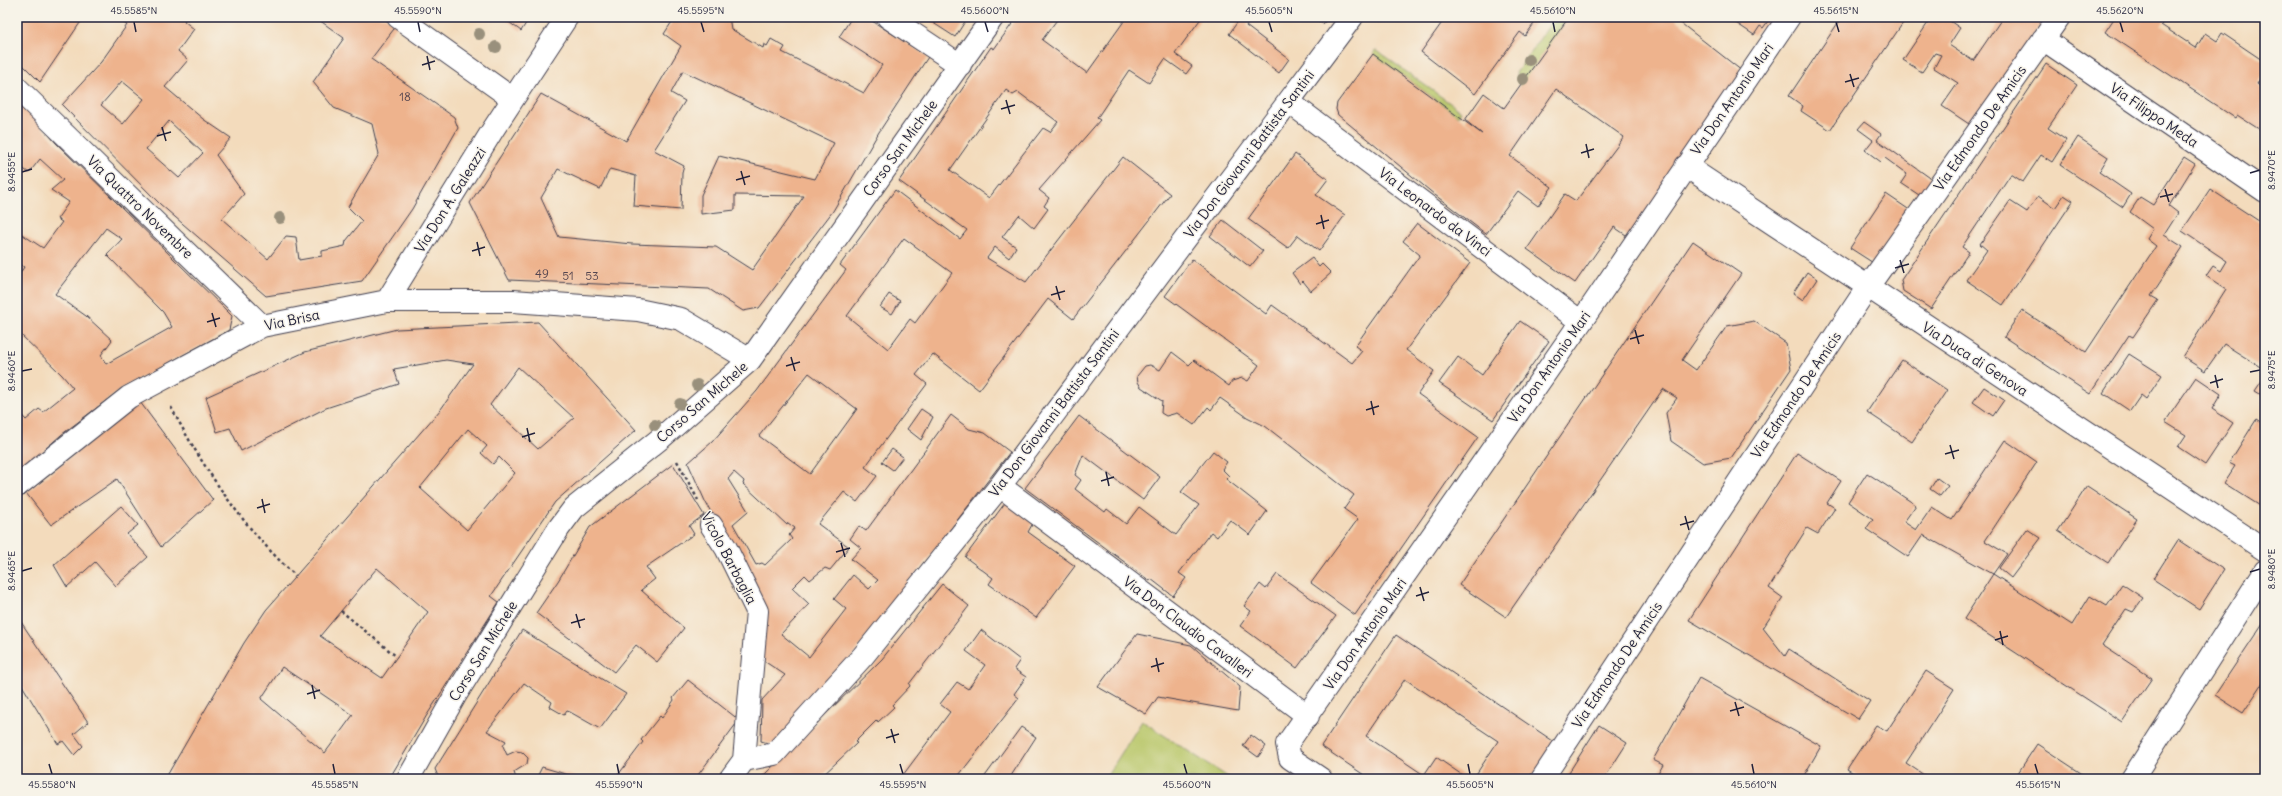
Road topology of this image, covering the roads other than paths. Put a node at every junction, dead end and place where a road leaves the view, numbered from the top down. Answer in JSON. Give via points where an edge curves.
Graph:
{"nodes":[{"id":1,"x":398,"y":17,"type":"edge"},
{"id":2,"x":567,"y":17,"type":"edge"},
{"id":3,"x":888,"y":17,"type":"edge"},
{"id":4,"x":993,"y":17,"type":"edge"},
{"id":5,"x":1352,"y":17,"type":"edge"},
{"id":6,"x":1789,"y":17,"type":"edge"},
{"id":7,"x":2059,"y":17,"type":"edge"},
{"id":8,"x":2043,"y":39,"type":"junction"},
{"id":9,"x":960,"y":65,"type":"junction"},
{"id":10,"x":17,"y":88,"type":"edge"},
{"id":11,"x":513,"y":99,"type":"junction"},
{"id":12,"x":1289,"y":102,"type":"junction"},
{"id":13,"x":1686,"y":166,"type":"junction"},
{"id":14,"x":2265,"y":191,"type":"edge"},
{"id":15,"x":1867,"y":288,"type":"junction"},
{"id":16,"x":387,"y":301,"type":"junction"},
{"id":17,"x":1581,"y":322,"type":"junction"},
{"id":18,"x":262,"y":326,"type":"junction"},
{"id":19,"x":750,"y":360,"type":"junction"},
{"id":20,"x":17,"y":486,"type":"edge"},
{"id":21,"x":1000,"y":486,"type":"junction"},
{"id":22,"x":712,"y":525,"type":"road end"},
{"id":23,"x":2265,"y":550,"type":"edge"},
{"id":24,"x":2265,"y":572,"type":"edge"},
{"id":25,"x":1308,"y":716,"type":"junction"},
{"id":26,"x":744,"y":760,"type":"junction"},
{"id":27,"x":408,"y":779,"type":"edge"},
{"id":28,"x":730,"y":779,"type":"edge"},
{"id":29,"x":1320,"y":779,"type":"edge"},
{"id":30,"x":1542,"y":779,"type":"edge"},
{"id":31,"x":2132,"y":779,"type":"edge"}],
"edges":[{"from":1,"to":11,"type":"street"},
{"from":2,"to":11,"type":"street","name":"Via Don A. Galeazzi"},
{"from":3,"to":9,"type":"street"},
{"from":4,"to":9,"type":"street","name":"Corso San Michele"},
{"from":5,"to":12,"type":"street","name":"Via Don Giovanni Battista Santini"},
{"from":6,"to":13,"type":"street","name":"Via Don Antonio Mari"},
{"from":7,"to":8,"type":"street","name":"Via Edmondo De Amicis"},
{"from":8,"to":14,"type":"street","name":"Via Filippo Meda"},
{"from":8,"to":15,"type":"street","name":"Via Edmondo De Amicis"},
{"from":9,"to":19,"type":"street","name":"Corso San Michele"},
{"from":10,"to":18,"type":"street","name":"Via Quattro Novembre"},
{"from":11,"to":16,"type":"street","name":"Via Don A. Galeazzi"},
{"from":12,"to":17,"type":"street","name":"Via Leonardo da Vinci"},
{"from":12,"to":21,"type":"street","name":"Via Don Giovanni Battista Santini"},
{"from":13,"to":15,"type":"street","name":"Via Duca di Genova"},
{"from":13,"to":17,"type":"street","name":"Via Don Antonio Mari"},
{"from":15,"to":23,"type":"street","name":"Via Duca di Genova"},
{"from":15,"to":30,"type":"street","name":"Via Edmondo De Amicis"},
{"from":16,"to":18,"type":"street","name":"Via Brisa"},
{"from":16,"to":19,"type":"street","name":"Via Brisa","via":[[513,301],[638,310],[681,319]]},
{"from":17,"to":25,"type":"street","name":"Via Don Antonio Mari"},
{"from":18,"to":20,"type":"street","name":"Via Brisa","via":[[129,397]]},
{"from":19,"to":27,"type":"street","name":"Corso San Michele","via":[[661,438],[574,508],[455,696]]},
{"from":21,"to":25,"type":"street","name":"Via Don Claudio Cavalleri"},
{"from":21,"to":26,"type":"street","name":"Via Don Giovanni Battista Santini","via":[[863,656],[774,754]]},
{"from":22,"to":26,"type":"street","name":"Vicolo Barbaglia","via":[[757,610]]},
{"from":24,"to":31,"type":"street"},
{"from":25,"to":29,"type":"street","via":[[1287,744],[1290,758]]},
{"from":26,"to":28,"type":"street"}]}
